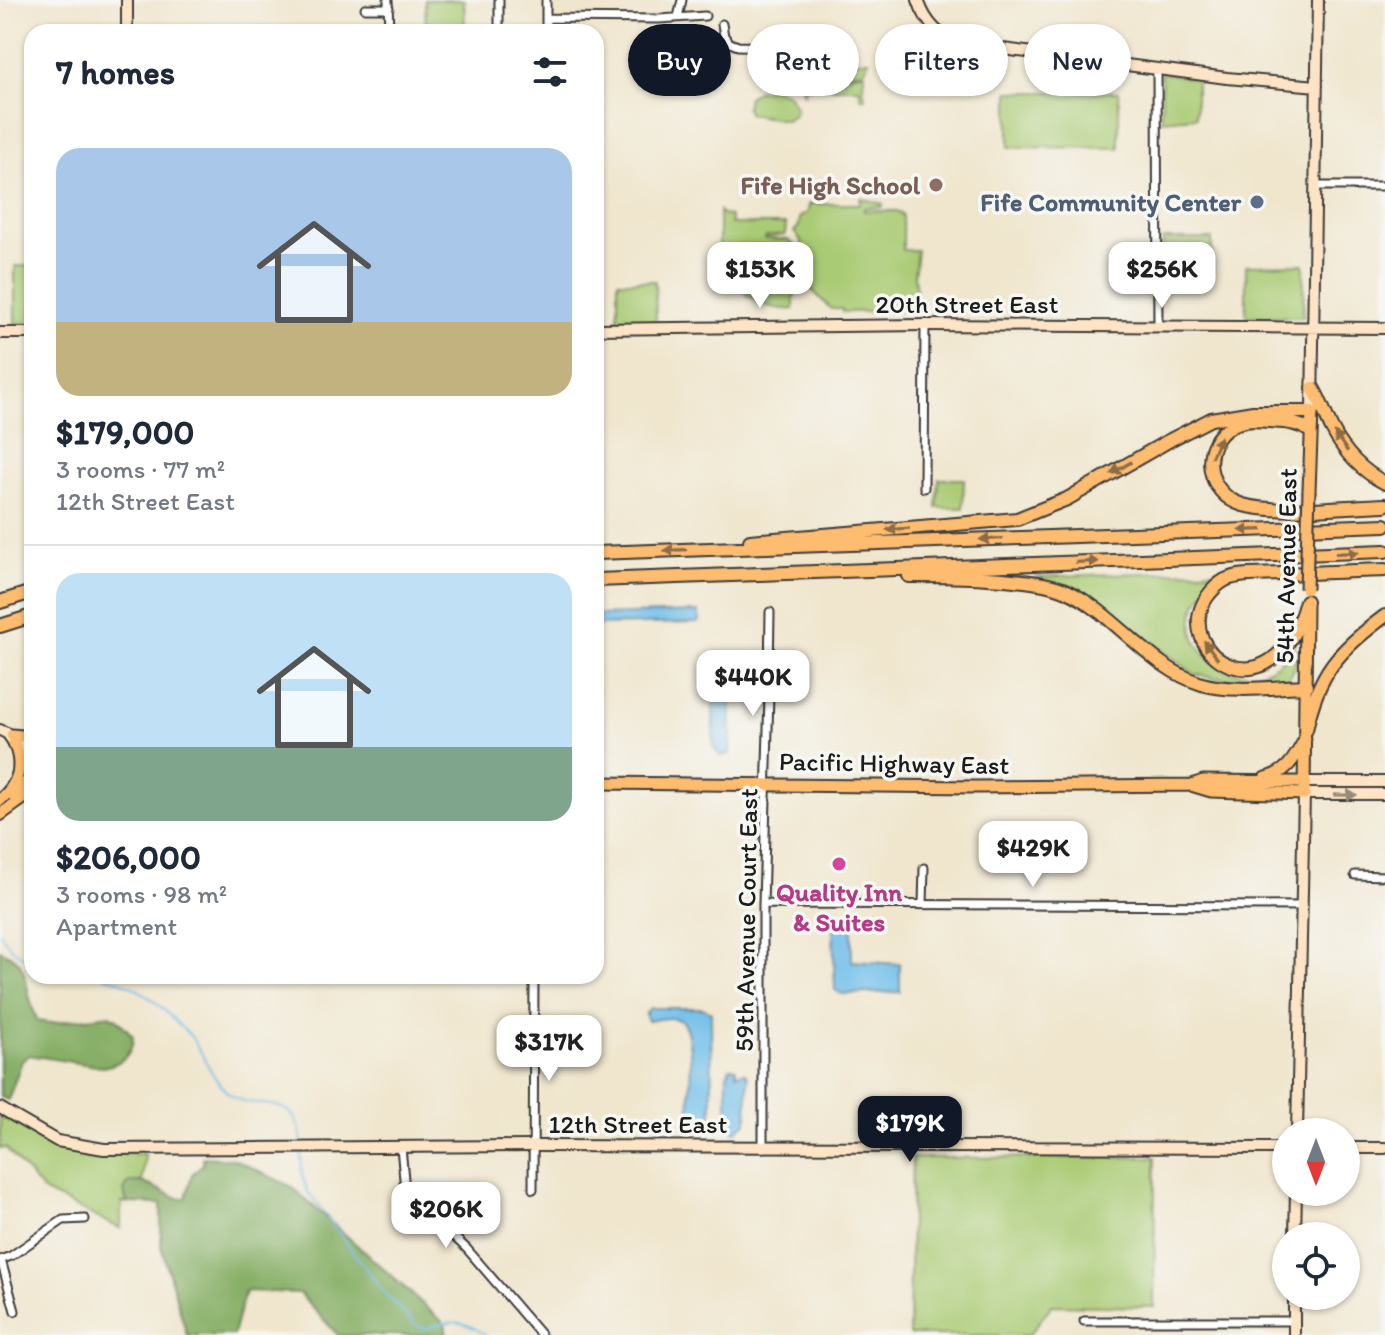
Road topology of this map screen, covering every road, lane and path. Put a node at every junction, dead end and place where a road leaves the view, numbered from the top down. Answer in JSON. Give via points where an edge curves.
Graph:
{"nodes":[{"id":1,"x":127,"y":0,"type":"edge"},
{"id":2,"x":499,"y":0,"type":"edge"},
{"id":3,"x":546,"y":0,"type":"edge"},
{"id":4,"x":682,"y":0,"type":"edge"},
{"id":5,"x":918,"y":0,"type":"edge"},
{"id":6,"x":1318,"y":0,"type":"edge"},
{"id":7,"x":389,"y":4,"type":"edge"},
{"id":8,"x":365,"y":8,"type":"dead end"},
{"id":9,"x":705,"y":16,"type":"dead end"},
{"id":10,"x":678,"y":17,"type":"junction"},
{"id":11,"x":546,"y":18,"type":"junction"},
{"id":12,"x":127,"y":24,"type":"edge"},
{"id":13,"x":499,"y":24,"type":"edge"},
{"id":14,"x":546,"y":24,"type":"edge"},
{"id":15,"x":1157,"y":69,"type":"junction"},
{"id":16,"x":1317,"y":86,"type":"junction"},
{"id":17,"x":1315,"y":186,"type":"junction"},
{"id":18,"x":1385,"y":186,"type":"edge"},
{"id":19,"x":925,"y":325,"type":"junction"},
{"id":20,"x":1158,"y":327,"type":"junction"},
{"id":21,"x":1315,"y":328,"type":"junction"},
{"id":22,"x":1385,"y":328,"type":"edge"},
{"id":23,"x":604,"y":329,"type":"edge"},
{"id":24,"x":0,"y":333,"type":"edge"},
{"id":25,"x":24,"y":333,"type":"edge"},
{"id":26,"x":1313,"y":388,"type":"junction"},
{"id":27,"x":1312,"y":412,"type":"junction"},
{"id":28,"x":1310,"y":431,"type":"junction"},
{"id":29,"x":1385,"y":483,"type":"edge"},
{"id":30,"x":924,"y":488,"type":"dead end"},
{"id":31,"x":1385,"y":505,"type":"edge"},
{"id":32,"x":1385,"y":525,"type":"edge"},
{"id":33,"x":704,"y":549,"type":"junction"},
{"id":34,"x":1385,"y":551,"type":"edge"},
{"id":35,"x":604,"y":553,"type":"edge"},
{"id":36,"x":1385,"y":570,"type":"edge"},
{"id":37,"x":785,"y":572,"type":"junction"},
{"id":38,"x":604,"y":580,"type":"edge"},
{"id":39,"x":24,"y":594,"type":"edge"},
{"id":40,"x":1306,"y":595,"type":"junction"},
{"id":41,"x":0,"y":602,"type":"edge"},
{"id":42,"x":770,"y":612,"type":"dead end"},
{"id":43,"x":1385,"y":616,"type":"edge"},
{"id":44,"x":24,"y":618,"type":"edge"},
{"id":45,"x":0,"y":626,"type":"edge"},
{"id":46,"x":769,"y":675,"type":"dead end"},
{"id":47,"x":1306,"y":686,"type":"junction"},
{"id":48,"x":769,"y":694,"type":"dead end"},
{"id":49,"x":1306,"y":734,"type":"junction"},
{"id":50,"x":8,"y":735,"type":"edge"},
{"id":51,"x":24,"y":750,"type":"edge"},
{"id":52,"x":1247,"y":781,"type":"junction"},
{"id":53,"x":1385,"y":782,"type":"edge"},
{"id":54,"x":604,"y":783,"type":"edge"},
{"id":55,"x":24,"y":784,"type":"edge"},
{"id":56,"x":768,"y":784,"type":"junction"},
{"id":57,"x":1191,"y":785,"type":"junction"},
{"id":58,"x":1305,"y":788,"type":"junction"},
{"id":59,"x":1385,"y":794,"type":"edge"},
{"id":60,"x":24,"y":798,"type":"edge"},
{"id":61,"x":0,"y":800,"type":"edge"},
{"id":62,"x":0,"y":815,"type":"edge"},
{"id":63,"x":924,"y":868,"type":"dead end"},
{"id":64,"x":1355,"y":875,"type":"dead end"},
{"id":65,"x":1385,"y":876,"type":"edge"},
{"id":66,"x":764,"y":904,"type":"junction"},
{"id":67,"x":923,"y":904,"type":"junction"},
{"id":68,"x":1303,"y":906,"type":"junction"},
{"id":69,"x":534,"y":984,"type":"edge"},
{"id":70,"x":0,"y":1108,"type":"edge"},
{"id":71,"x":1297,"y":1118,"type":"edge"},
{"id":72,"x":534,"y":1146,"type":"junction"},
{"id":73,"x":763,"y":1146,"type":"junction"},
{"id":74,"x":401,"y":1147,"type":"junction"},
{"id":75,"x":1272,"y":1148,"type":"edge"},
{"id":76,"x":1360,"y":1148,"type":"edge"},
{"id":77,"x":1385,"y":1148,"type":"edge"},
{"id":78,"x":533,"y":1189,"type":"dead end"},
{"id":79,"x":85,"y":1219,"type":"dead end"},
{"id":80,"x":0,"y":1260,"type":"edge"},
{"id":81,"x":1294,"y":1310,"type":"edge"},
{"id":82,"x":15,"y":1311,"type":"dead end"},
{"id":83,"x":1084,"y":1321,"type":"dead end"},
{"id":84,"x":1294,"y":1321,"type":"junction"},
{"id":85,"x":541,"y":1335,"type":"edge"},
{"id":86,"x":1294,"y":1335,"type":"edge"}],
"edges":[{"from":1,"to":12,"type":"main road"},
{"from":2,"to":13,"type":"street"},
{"from":3,"to":11,"type":"street"},
{"from":4,"to":10,"type":"street"},
{"from":5,"to":15,"type":"main road","via":[[927,19],[949,39]]},
{"from":6,"to":16,"type":"main road","name":"54th Avenue East"},
{"from":7,"to":8,"type":"street"},
{"from":9,"to":10,"type":"street"},
{"from":10,"to":11,"type":"street"},
{"from":11,"to":14,"type":"street"},
{"from":15,"to":16,"type":"main road"},
{"from":15,"to":20,"type":"street"},
{"from":16,"to":17,"type":"main road","name":"54th Avenue East"},
{"from":17,"to":18,"type":"street"},
{"from":17,"to":21,"type":"main road","name":"54th Avenue East"},
{"from":19,"to":20,"type":"main road","name":"20th Street East"},
{"from":19,"to":23,"type":"main road","name":"20th Street East"},
{"from":19,"to":30,"type":"street"},
{"from":20,"to":21,"type":"main road","name":"20th Street East"},
{"from":21,"to":22,"type":"main road","name":"20th Street East"},
{"from":21,"to":26,"type":"main road","name":"54th Avenue East"},
{"from":24,"to":25,"type":"main road"},
{"from":26,"to":27,"type":"main road","name":"54th Avenue East"},
{"from":29,"to":26,"type":"highway","one_way":true,"via":[[1350,455]]},
{"from":27,"to":28,"type":"main road","name":"54th Avenue East"},
{"from":27,"to":33,"type":"highway","one_way":true,"via":[[1253,412],[1211,419],[1067,499],[1017,519],[758,539]]},
{"from":31,"to":28,"type":"highway","one_way":true,"via":[[1264,508],[1234,502],[1217,488],[1210,455],[1228,429],[1262,420],[1292,422]]},
{"from":28,"to":40,"type":"main road","name":"54th Avenue East","bridge":true},
{"from":32,"to":33,"type":"highway","one_way":true},
{"from":33,"to":35,"type":"highway","one_way":true},
{"from":37,"to":34,"type":"highway","one_way":true},
{"from":40,"to":36,"type":"highway","one_way":true,"via":[[1290,640],[1263,666],[1224,663],[1201,634],[1202,606],[1225,580]]},
{"from":37,"to":38,"type":"highway"},
{"from":37,"to":47,"type":"highway","via":[[1055,586],[1091,605],[1188,679],[1223,687]]},
{"from":39,"to":41,"type":"highway"},
{"from":40,"to":47,"type":"main road","name":"54th Avenue East"},
{"from":42,"to":46,"type":"street"},
{"from":43,"to":49,"type":"highway","via":[[1346,646],[1326,670]]},
{"from":44,"to":45,"type":"highway"},
{"from":47,"to":49,"type":"main road","name":"54th Avenue East"},
{"from":48,"to":56,"type":"street","name":"59th Avenue Court East"},
{"from":49,"to":52,"type":"main road","via":[[1282,772]]},
{"from":49,"to":58,"type":"main road","name":"54th Avenue East"},
{"from":50,"to":51,"type":"main road"},
{"from":50,"to":61,"type":"main road","via":[[20,759],[20,772]]},
{"from":52,"to":57,"type":"main road","name":"Pacific Highway East"},
{"from":52,"to":58,"type":"main road","name":"Pacific Highway East"},
{"from":53,"to":58,"type":"main road","name":"Pacific Highway East"},
{"from":54,"to":56,"type":"main road","name":"Pacific Highway East"},
{"from":55,"to":61,"type":"main road"},
{"from":56,"to":57,"type":"main road","name":"Pacific Highway East"},
{"from":56,"to":66,"type":"street","name":"59th Avenue Court East"},
{"from":57,"to":58,"type":"main road","name":"Pacific Highway East","via":[[1211,791]]},
{"from":58,"to":59,"type":"main road","name":"Pacific Highway East","one_way":true},
{"from":58,"to":68,"type":"main road","name":"54th Avenue East"},
{"from":60,"to":62,"type":"main road"},
{"from":63,"to":67,"type":"street"},
{"from":64,"to":65,"type":"street"},
{"from":66,"to":67,"type":"street"},
{"from":66,"to":73,"type":"street","name":"59th Avenue Court East"},
{"from":67,"to":68,"type":"street"},
{"from":68,"to":71,"type":"main road","name":"54th Avenue East"},
{"from":69,"to":72,"type":"street"},
{"from":70,"to":74,"type":"main road","name":"12th Street East","via":[[57,1141],[87,1148]]},
{"from":72,"to":73,"type":"main road","name":"12th Street East"},
{"from":72,"to":74,"type":"main road","name":"12th Street East"},
{"from":72,"to":78,"type":"street"},
{"from":73,"to":75,"type":"main road","name":"12th Street East"},
{"from":74,"to":85,"type":"street","via":[[405,1190],[467,1249]]},
{"from":76,"to":77,"type":"main road"},
{"from":79,"to":80,"type":"street","via":[[63,1220]]},
{"from":80,"to":82,"type":"street"},
{"from":81,"to":84,"type":"main road"},
{"from":83,"to":84,"type":"street"},
{"from":84,"to":86,"type":"main road"}]}
